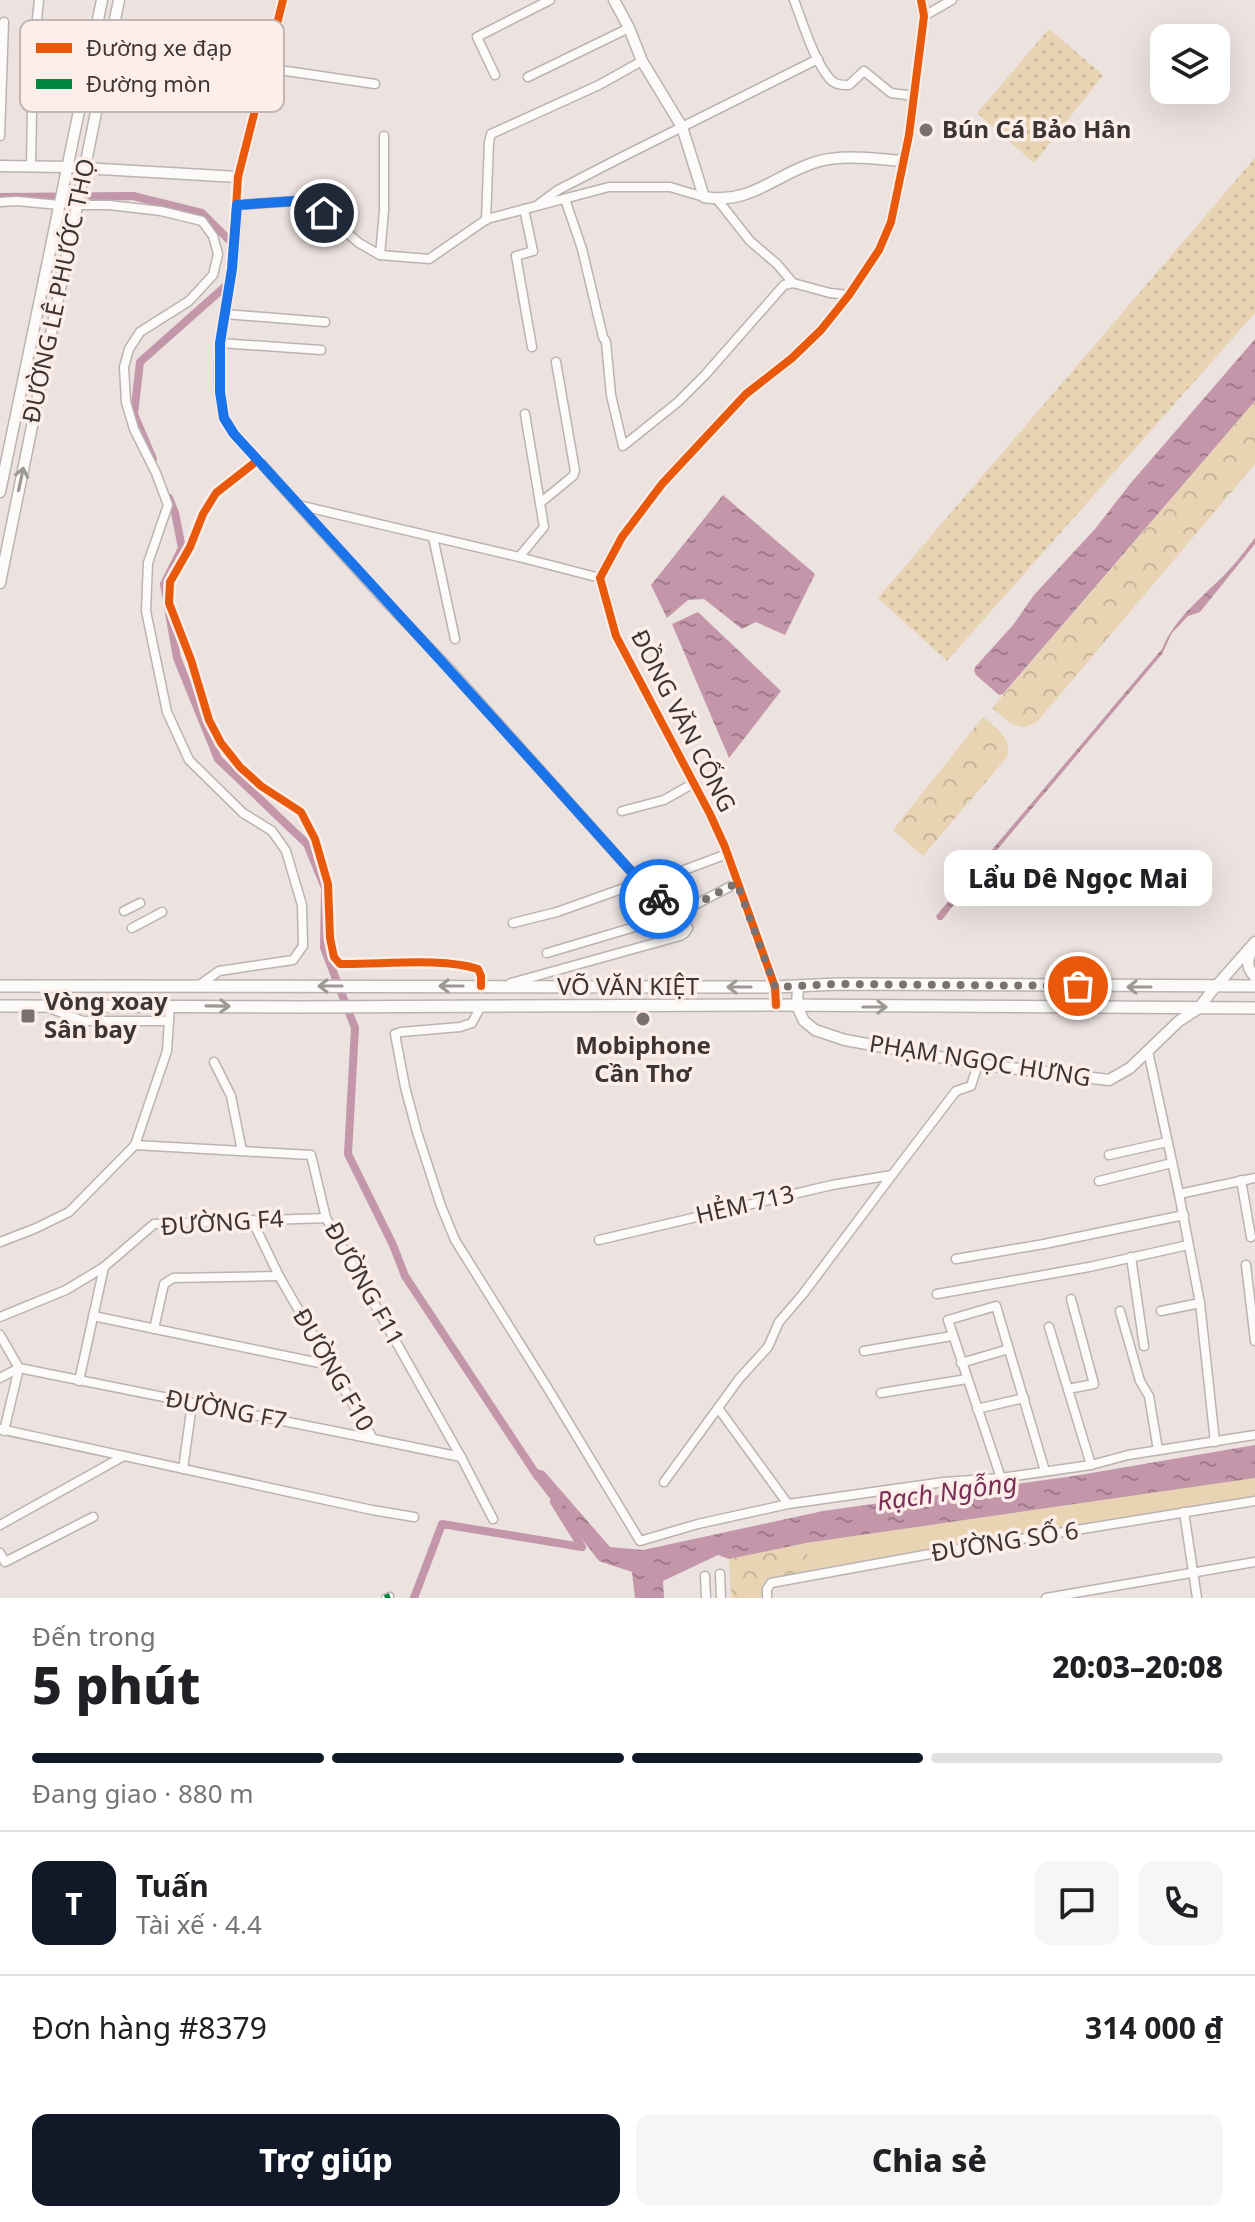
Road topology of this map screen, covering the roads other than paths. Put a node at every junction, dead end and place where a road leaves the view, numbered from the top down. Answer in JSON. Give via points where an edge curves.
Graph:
{"nodes":[{"id":1,"x":39,"y":0,"type":"edge"},
{"id":2,"x":102,"y":0,"type":"edge"},
{"id":3,"x":119,"y":0,"type":"edge"},
{"id":4,"x":283,"y":0,"type":"edge"},
{"id":5,"x":550,"y":0,"type":"edge"},
{"id":6,"x":614,"y":0,"type":"edge"},
{"id":7,"x":794,"y":0,"type":"edge"},
{"id":8,"x":921,"y":0,"type":"edge"},
{"id":9,"x":952,"y":0,"type":"edge"},
{"id":10,"x":924,"y":16,"type":"junction"},
{"id":11,"x":37,"y":20,"type":"edge"},
{"id":12,"x":98,"y":20,"type":"edge"},
{"id":13,"x":115,"y":20,"type":"edge"},
{"id":14,"x":278,"y":20,"type":"edge"},
{"id":15,"x":4,"y":22,"type":"dead end"},
{"id":16,"x":629,"y":28,"type":"junction"},
{"id":17,"x":818,"y":59,"type":"junction"},
{"id":18,"x":642,"y":61,"type":"junction"},
{"id":19,"x":284,"y":71,"type":"edge"},
{"id":20,"x":495,"y":75,"type":"dead end"},
{"id":21,"x":528,"y":77,"type":"dead end"},
{"id":22,"x":375,"y":84,"type":"dead end"},
{"id":23,"x":914,"y":96,"type":"junction"},
{"id":24,"x":32,"y":112,"type":"edge"},
{"id":25,"x":78,"y":112,"type":"edge"},
{"id":26,"x":96,"y":112,"type":"edge"},
{"id":27,"x":255,"y":112,"type":"edge"},
{"id":28,"x":682,"y":127,"type":"junction"},
{"id":29,"x":0,"y":136,"type":"edge"},
{"id":30,"x":384,"y":136,"type":"dead end"},
{"id":31,"x":904,"y":161,"type":"junction"},
{"id":32,"x":0,"y":166,"type":"edge"},
{"id":33,"x":31,"y":166,"type":"junction"},
{"id":34,"x":66,"y":167,"type":"junction"},
{"id":35,"x":85,"y":168,"type":"junction"},
{"id":36,"x":238,"y":177,"type":"junction"},
{"id":37,"x":704,"y":197,"type":"junction"},
{"id":38,"x":60,"y":199,"type":"junction"},
{"id":39,"x":565,"y":199,"type":"junction"},
{"id":40,"x":717,"y":199,"type":"junction"},
{"id":41,"x":0,"y":202,"type":"edge"},
{"id":42,"x":77,"y":204,"type":"junction"},
{"id":43,"x":237,"y":205,"type":"junction"},
{"id":44,"x":536,"y":206,"type":"junction"},
{"id":45,"x":524,"y":209,"type":"junction"},
{"id":46,"x":486,"y":220,"type":"junction"},
{"id":47,"x":380,"y":255,"type":"junction"},
{"id":48,"x":793,"y":283,"type":"junction"},
{"id":49,"x":849,"y":295,"type":"junction"},
{"id":50,"x":225,"y":314,"type":"junction"},
{"id":51,"x":325,"y":322,"type":"dead end"},
{"id":52,"x":220,"y":343,"type":"junction"},
{"id":53,"x":532,"y":347,"type":"dead end"},
{"id":54,"x":321,"y":350,"type":"dead end"},
{"id":55,"x":556,"y":362,"type":"dead end"},
{"id":56,"x":525,"y":414,"type":"dead end"},
{"id":57,"x":258,"y":460,"type":"junction"},
{"id":58,"x":0,"y":492,"type":"edge"},
{"id":59,"x":540,"y":503,"type":"junction"},
{"id":60,"x":298,"y":505,"type":"junction"},
{"id":61,"x":433,"y":537,"type":"junction"},
{"id":62,"x":519,"y":557,"type":"junction"},
{"id":63,"x":600,"y":578,"type":"junction"},
{"id":64,"x":0,"y":583,"type":"edge"},
{"id":65,"x":455,"y":639,"type":"dead end"},
{"id":66,"x":694,"y":783,"type":"junction"},
{"id":67,"x":622,"y":811,"type":"dead end"},
{"id":68,"x":727,"y":854,"type":"junction"},
{"id":69,"x":643,"y":883,"type":"junction"},
{"id":70,"x":737,"y":883,"type":"junction"},
{"id":71,"x":140,"y":903,"type":"dead end"},
{"id":72,"x":124,"y":911,"type":"dead end"},
{"id":73,"x":162,"y":912,"type":"dead end"},
{"id":74,"x":675,"y":915,"type":"junction"},
{"id":75,"x":513,"y":923,"type":"dead end"},
{"id":76,"x":132,"y":928,"type":"dead end"},
{"id":77,"x":1255,"y":944,"type":"edge"},
{"id":78,"x":547,"y":953,"type":"dead end"},
{"id":79,"x":1255,"y":977,"type":"edge"},
{"id":80,"x":1,"y":985,"type":"edge"},
{"id":81,"x":197,"y":986,"type":"junction"},
{"id":82,"x":481,"y":986,"type":"junction"},
{"id":83,"x":501,"y":986,"type":"junction"},
{"id":84,"x":798,"y":986,"type":"junction"},
{"id":85,"x":1217,"y":986,"type":"junction"},
{"id":86,"x":1255,"y":986,"type":"edge"},
{"id":87,"x":775,"y":987,"type":"junction"},
{"id":88,"x":44,"y":1005,"type":"junction"},
{"id":89,"x":170,"y":1005,"type":"junction"},
{"id":90,"x":776,"y":1005,"type":"junction"},
{"id":91,"x":1,"y":1006,"type":"edge"},
{"id":92,"x":481,"y":1006,"type":"junction"},
{"id":93,"x":797,"y":1006,"type":"junction"},
{"id":94,"x":1199,"y":1008,"type":"junction"},
{"id":95,"x":1255,"y":1008,"type":"edge"},
{"id":96,"x":169,"y":1021,"type":"junction"},
{"id":97,"x":1148,"y":1051,"type":"junction"},
{"id":98,"x":214,"y":1062,"type":"dead end"},
{"id":99,"x":978,"y":1064,"type":"junction"},
{"id":100,"x":1167,"y":1142,"type":"junction"},
{"id":101,"x":135,"y":1145,"type":"junction"},
{"id":102,"x":242,"y":1151,"type":"junction"},
{"id":103,"x":1109,"y":1155,"type":"dead end"},
{"id":104,"x":1172,"y":1163,"type":"junction"},
{"id":105,"x":892,"y":1175,"type":"junction"},
{"id":106,"x":1255,"y":1178,"type":"edge"},
{"id":107,"x":1241,"y":1180,"type":"junction"},
{"id":108,"x":1099,"y":1181,"type":"dead end"},
{"id":109,"x":1179,"y":1194,"type":"junction"},
{"id":110,"x":1184,"y":1215,"type":"junction"},
{"id":111,"x":326,"y":1218,"type":"junction"},
{"id":112,"x":252,"y":1220,"type":"junction"},
{"id":113,"x":1251,"y":1237,"type":"dead end"},
{"id":114,"x":599,"y":1240,"type":"dead end"},
{"id":115,"x":0,"y":1242,"type":"edge"},
{"id":116,"x":1188,"y":1245,"type":"junction"},
{"id":117,"x":1131,"y":1257,"type":"junction"},
{"id":118,"x":956,"y":1259,"type":"dead end"},
{"id":119,"x":1246,"y":1265,"type":"dead end"},
{"id":120,"x":104,"y":1267,"type":"junction"},
{"id":121,"x":279,"y":1276,"type":"junction"},
{"id":122,"x":937,"y":1294,"type":"dead end"},
{"id":123,"x":1071,"y":1299,"type":"dead end"},
{"id":124,"x":1200,"y":1303,"type":"junction"},
{"id":125,"x":1120,"y":1311,"type":"dead end"},
{"id":126,"x":1161,"y":1311,"type":"dead end"},
{"id":127,"x":93,"y":1316,"type":"junction"},
{"id":128,"x":0,"y":1317,"type":"edge"},
{"id":129,"x":1049,"y":1327,"type":"dead end"},
{"id":130,"x":154,"y":1329,"type":"junction"},
{"id":131,"x":0,"y":1335,"type":"edge"},
{"id":132,"x":952,"y":1336,"type":"junction"},
{"id":133,"x":1255,"y":1341,"type":"edge"},
{"id":134,"x":1144,"y":1346,"type":"dead end"},
{"id":135,"x":1009,"y":1349,"type":"junction"},
{"id":136,"x":864,"y":1351,"type":"dead end"},
{"id":137,"x":961,"y":1363,"type":"junction"},
{"id":138,"x":329,"y":1365,"type":"junction"},
{"id":139,"x":19,"y":1368,"type":"junction"},
{"id":140,"x":0,"y":1378,"type":"edge"},
{"id":141,"x":967,"y":1379,"type":"junction"},
{"id":142,"x":79,"y":1381,"type":"junction"},
{"id":143,"x":1068,"y":1389,"type":"junction"},
{"id":144,"x":881,"y":1393,"type":"dead end"},
{"id":145,"x":1024,"y":1398,"type":"junction"},
{"id":146,"x":192,"y":1404,"type":"junction"},
{"id":147,"x":718,"y":1408,"type":"junction"},
{"id":148,"x":977,"y":1409,"type":"junction"},
{"id":149,"x":2,"y":1430,"type":"edge"},
{"id":150,"x":1255,"y":1435,"type":"edge"},
{"id":151,"x":373,"y":1439,"type":"junction"},
{"id":152,"x":1215,"y":1442,"type":"junction"},
{"id":153,"x":1158,"y":1450,"type":"junction"},
{"id":154,"x":122,"y":1457,"type":"junction"},
{"id":155,"x":461,"y":1457,"type":"junction"},
{"id":156,"x":1091,"y":1465,"type":"junction"},
{"id":157,"x":183,"y":1469,"type":"junction"},
{"id":158,"x":1045,"y":1471,"type":"junction"},
{"id":159,"x":1001,"y":1478,"type":"junction"},
{"id":160,"x":664,"y":1482,"type":"dead end"},
{"id":161,"x":1255,"y":1501,"type":"edge"},
{"id":162,"x":788,"y":1504,"type":"junction"},
{"id":163,"x":1184,"y":1512,"type":"junction"},
{"id":164,"x":93,"y":1517,"type":"dead end"},
{"id":165,"x":414,"y":1517,"type":"dead end"},
{"id":166,"x":493,"y":1519,"type":"dead end"},
{"id":167,"x":0,"y":1525,"type":"edge"},
{"id":168,"x":0,"y":1553,"type":"edge"},
{"id":169,"x":1255,"y":1562,"type":"edge"},
{"id":170,"x":3,"y":1564,"type":"edge"},
{"id":171,"x":1193,"y":1572,"type":"junction"},
{"id":172,"x":720,"y":1574,"type":"dead end"},
{"id":173,"x":705,"y":1576,"type":"dead end"},
{"id":174,"x":706,"y":1598,"type":"edge"},
{"id":175,"x":721,"y":1598,"type":"edge"},
{"id":176,"x":767,"y":1598,"type":"edge"},
{"id":177,"x":1046,"y":1598,"type":"edge"},
{"id":178,"x":1197,"y":1598,"type":"edge"}],
"edges":[{"from":1,"to":11,"type":"street"},
{"from":2,"to":12,"type":"street","name":"ĐƯỜNG LÊ PHƯỚC THỌ"},
{"from":3,"to":13,"type":"street","name":"ĐƯỜNG LÊ PHƯỚC THỌ"},
{"from":4,"to":14,"type":"street"},
{"from":5,"to":20,"type":"street","via":[[477,37]]},
{"from":6,"to":16,"type":"street"},
{"from":7,"to":17,"type":"street"},
{"from":8,"to":10,"type":"street"},
{"from":9,"to":10,"type":"street"},
{"from":10,"to":23,"type":"street"},
{"from":15,"to":29,"type":"street"},
{"from":16,"to":18,"type":"street"},
{"from":16,"to":21,"type":"street"},
{"from":17,"to":23,"type":"street","via":[[834,83],[847,85],[864,71],[891,93]]},
{"from":17,"to":28,"type":"street"},
{"from":18,"to":28,"type":"street"},
{"from":18,"to":46,"type":"street","via":[[491,134]]},
{"from":19,"to":22,"type":"street"},
{"from":23,"to":31,"type":"street"},
{"from":24,"to":33,"type":"street"},
{"from":25,"to":34,"type":"street","name":"ĐƯỜNG LÊ PHƯỚC THỌ"},
{"from":26,"to":35,"type":"street","name":"ĐƯỜNG LÊ PHƯỚC THỌ"},
{"from":27,"to":36,"type":"street"},
{"from":28,"to":37,"type":"street"},
{"from":28,"to":44,"type":"street"},
{"from":30,"to":47,"type":"street"},
{"from":31,"to":40,"type":"street","via":[[856,157],[816,162],[739,198]]},
{"from":31,"to":49,"type":"street","via":[[885,237]]},
{"from":32,"to":33,"type":"street"},
{"from":33,"to":34,"type":"street"},
{"from":34,"to":35,"type":"street"},
{"from":34,"to":38,"type":"street","name":"ĐƯỜNG LÊ PHƯỚC THỌ"},
{"from":35,"to":36,"type":"street"},
{"from":35,"to":42,"type":"street","name":"ĐƯỜNG LÊ PHƯỚC THỌ"},
{"from":36,"to":43,"type":"street"},
{"from":37,"to":39,"type":"street","via":[[670,187],[609,187]]},
{"from":37,"to":40,"type":"street"},
{"from":38,"to":41,"type":"street"},
{"from":38,"to":58,"type":"street","name":"ĐƯỜNG LÊ PHƯỚC THỌ"},
{"from":39,"to":44,"type":"street"},
{"from":39,"to":48,"type":"street","via":[[606,342],[623,446],[678,402],[775,294]]},
{"from":40,"to":48,"type":"street"},
{"from":64,"to":42,"type":"street","name":"ĐƯỜNG LÊ PHƯỚC THỌ","one_way":true},
{"from":42,"to":81,"type":"street","via":[[161,211],[202,221],[218,254],[213,275],[189,301],[140,332],[124,367],[134,429],[168,505],[148,563],[146,611],[167,712],[189,760],[243,813],[272,831],[286,851],[302,905],[303,946],[293,960],[219,971]]},
{"from":43,"to":47,"type":"street","via":[[296,201],[324,213]]},
{"from":43,"to":50,"type":"street"},
{"from":44,"to":45,"type":"street"},
{"from":45,"to":46,"type":"street"},
{"from":45,"to":53,"type":"street","via":[[533,251],[516,256]]},
{"from":46,"to":47,"type":"street","via":[[429,259]]},
{"from":48,"to":49,"type":"street"},
{"from":49,"to":63,"type":"street","via":[[807,345],[746,394],[662,484],[622,537]]},
{"from":50,"to":51,"type":"street"},
{"from":50,"to":52,"type":"street"},
{"from":52,"to":54,"type":"street"},
{"from":52,"to":57,"type":"street","via":[[224,418]]},
{"from":55,"to":59,"type":"street","via":[[575,471]]},
{"from":56,"to":59,"type":"street"},
{"from":57,"to":60,"type":"street"},
{"from":57,"to":82,"type":"street","via":[[216,493],[170,582],[169,603],[209,720],[240,767],[301,812],[328,884],[330,938],[340,964],[468,966],[478,969]]},
{"from":59,"to":62,"type":"street","via":[[544,527]]},
{"from":60,"to":61,"type":"street"},
{"from":60,"to":69,"type":"street"},
{"from":61,"to":62,"type":"street"},
{"from":61,"to":65,"type":"street"},
{"from":62,"to":63,"type":"street"},
{"from":63,"to":66,"type":"street","name":"ĐỒNG VĂN CỐNG","via":[[616,636]]},
{"from":66,"to":67,"type":"street","via":[[664,800]]},
{"from":66,"to":68,"type":"street","name":"ĐỒNG VĂN CỐNG"},
{"from":68,"to":69,"type":"street"},
{"from":68,"to":70,"type":"street","name":"ĐỒNG VĂN CỐNG"},
{"from":69,"to":74,"type":"street"},
{"from":69,"to":75,"type":"street"},
{"from":70,"to":74,"type":"street"},
{"from":70,"to":87,"type":"street","name":"ĐỒNG VĂN CỐNG"},
{"from":71,"to":72,"type":"street"},
{"from":73,"to":76,"type":"street"},
{"from":74,"to":78,"type":"street"},
{"from":74,"to":83,"type":"street","via":[[688,928],[683,935]]},
{"from":77,"to":79,"type":"street","via":[[1247,962]]},
{"from":77,"to":85,"type":"street","name":"PHẠM NGỌC HƯNG"},
{"from":80,"to":81,"type":"main road","name":"VÕ VĂN KIỆT"},
{"from":82,"to":81,"type":"main road","name":"VÕ VĂN KIỆT","one_way":true},
{"from":82,"to":83,"type":"main road","name":"VÕ VĂN KIỆT"},
{"from":87,"to":83,"type":"main road","name":"VÕ VĂN KIỆT","one_way":true},
{"from":85,"to":84,"type":"main road","name":"VÕ VĂN KIỆT","one_way":true},
{"from":84,"to":87,"type":"main road","name":"VÕ VĂN KIỆT"},
{"from":84,"to":93,"type":"street"},
{"from":85,"to":86,"type":"main road","name":"VÕ VĂN KIỆT"},
{"from":85,"to":94,"type":"street","name":"PHẠM NGỌC HƯNG"},
{"from":87,"to":90,"type":"street","name":"ĐỒNG VĂN CỐNG"},
{"from":88,"to":89,"type":"main road","name":"VÕ VĂN KIỆT"},
{"from":88,"to":91,"type":"main road","name":"VÕ VĂN KIỆT"},
{"from":88,"to":96,"type":"street","via":[[83,1021]]},
{"from":89,"to":92,"type":"main road","name":"VÕ VĂN KIỆT","one_way":true},
{"from":89,"to":96,"type":"street"},
{"from":90,"to":92,"type":"main road","name":"VÕ VĂN KIỆT"},
{"from":90,"to":93,"type":"main road","name":"VÕ VĂN KIỆT"},
{"from":92,"to":162,"type":"street","via":[[472,1023],[460,1027],[395,1034],[417,1132],[455,1240],[638,1539]]},
{"from":93,"to":94,"type":"main road","name":"VÕ VĂN KIỆT","one_way":true},
{"from":93,"to":99,"type":"street","name":"PHẠM NGỌC HƯNG","via":[[815,1030],[845,1040]]},
{"from":94,"to":95,"type":"main road","name":"VÕ VĂN KIỆT"},
{"from":94,"to":97,"type":"street","name":"PHẠM NGỌC HƯNG"},
{"from":96,"to":101,"type":"street","via":[[167,1051]]},
{"from":97,"to":99,"type":"street","name":"PHẠM NGỌC HƯNG","via":[[1109,1080]]},
{"from":97,"to":100,"type":"street"},
{"from":98,"to":102,"type":"street","via":[[231,1096]]},
{"from":99,"to":105,"type":"street","via":[[971,1086],[956,1091]]},
{"from":100,"to":103,"type":"street"},
{"from":100,"to":104,"type":"street"},
{"from":101,"to":102,"type":"street","name":"ĐƯỜNG F11"},
{"from":101,"to":115,"type":"street","via":[[69,1212]]},
{"from":102,"to":111,"type":"street","name":"ĐƯỜNG F11","via":[[311,1155]]},
{"from":104,"to":108,"type":"street"},
{"from":104,"to":109,"type":"street"},
{"from":105,"to":114,"type":"street","name":"HẺM 713"},
{"from":105,"to":147,"type":"street"},
{"from":106,"to":107,"type":"street"},
{"from":107,"to":109,"type":"street"},
{"from":107,"to":113,"type":"street"},
{"from":109,"to":110,"type":"street"},
{"from":110,"to":116,"type":"street"},
{"from":110,"to":118,"type":"street"},
{"from":111,"to":112,"type":"street","name":"ĐƯỜNG F4"},
{"from":111,"to":155,"type":"street","name":"ĐƯỜNG F11"},
{"from":112,"to":120,"type":"street","name":"ĐƯỜNG F4","via":[[154,1224]]},
{"from":112,"to":121,"type":"street","name":"ĐƯỜNG F10"},
{"from":116,"to":117,"type":"street"},
{"from":116,"to":124,"type":"street"},
{"from":117,"to":122,"type":"street"},
{"from":117,"to":134,"type":"street"},
{"from":119,"to":133,"type":"street"},
{"from":120,"to":127,"type":"street"},
{"from":120,"to":128,"type":"street","name":"ĐƯỜNG F4","via":[[66,1290]]},
{"from":121,"to":130,"type":"street","via":[[173,1278],[164,1284]]},
{"from":121,"to":138,"type":"street","name":"ĐƯỜNG F10"},
{"from":123,"to":143,"type":"street","via":[[1094,1384]]},
{"from":124,"to":126,"type":"street"},
{"from":124,"to":152,"type":"street"},
{"from":125,"to":153,"type":"street","via":[[1149,1396]]},
{"from":127,"to":130,"type":"street"},
{"from":127,"to":142,"type":"street"},
{"from":129,"to":143,"type":"street"},
{"from":130,"to":138,"type":"street"},
{"from":131,"to":139,"type":"street"},
{"from":132,"to":135,"type":"street","via":[[948,1320],[996,1306]]},
{"from":132,"to":136,"type":"street"},
{"from":132,"to":137,"type":"street"},
{"from":135,"to":137,"type":"street"},
{"from":135,"to":145,"type":"street"},
{"from":137,"to":141,"type":"street"},
{"from":138,"to":151,"type":"street","name":"ĐƯỜNG F10"},
{"from":139,"to":140,"type":"street"},
{"from":139,"to":142,"type":"street","name":"ĐƯỜNG F7"},
{"from":139,"to":149,"type":"street"},
{"from":141,"to":144,"type":"street"},
{"from":141,"to":148,"type":"street"},
{"from":142,"to":146,"type":"street","name":"ĐƯỜNG F7"},
{"from":143,"to":156,"type":"street"},
{"from":145,"to":148,"type":"street"},
{"from":145,"to":158,"type":"street"},
{"from":146,"to":151,"type":"street","name":"ĐƯỜNG F7"},
{"from":146,"to":157,"type":"street"},
{"from":147,"to":160,"type":"street"},
{"from":147,"to":162,"type":"street"},
{"from":148,"to":159,"type":"street"},
{"from":149,"to":154,"type":"street"},
{"from":150,"to":152,"type":"street"},
{"from":151,"to":155,"type":"street","name":"ĐƯỜNG F10"},
{"from":152,"to":153,"type":"street"},
{"from":153,"to":156,"type":"street"},
{"from":154,"to":157,"type":"street"},
{"from":154,"to":167,"type":"street"},
{"from":155,"to":166,"type":"street","name":"ĐƯỜNG F11"},
{"from":156,"to":158,"type":"street"},
{"from":157,"to":165,"type":"street"},
{"from":158,"to":159,"type":"street"},
{"from":159,"to":162,"type":"street"},
{"from":161,"to":163,"type":"street","name":"ĐƯỜNG SỐ 6"},
{"from":163,"to":171,"type":"street"},
{"from":163,"to":176,"type":"street","name":"ĐƯỜNG SỐ 6","via":[[771,1583]]},
{"from":164,"to":170,"type":"street"},
{"from":168,"to":170,"type":"street"},
{"from":169,"to":171,"type":"street"},
{"from":171,"to":177,"type":"street"},
{"from":171,"to":178,"type":"street"},
{"from":172,"to":175,"type":"street"},
{"from":173,"to":174,"type":"street"}]}
